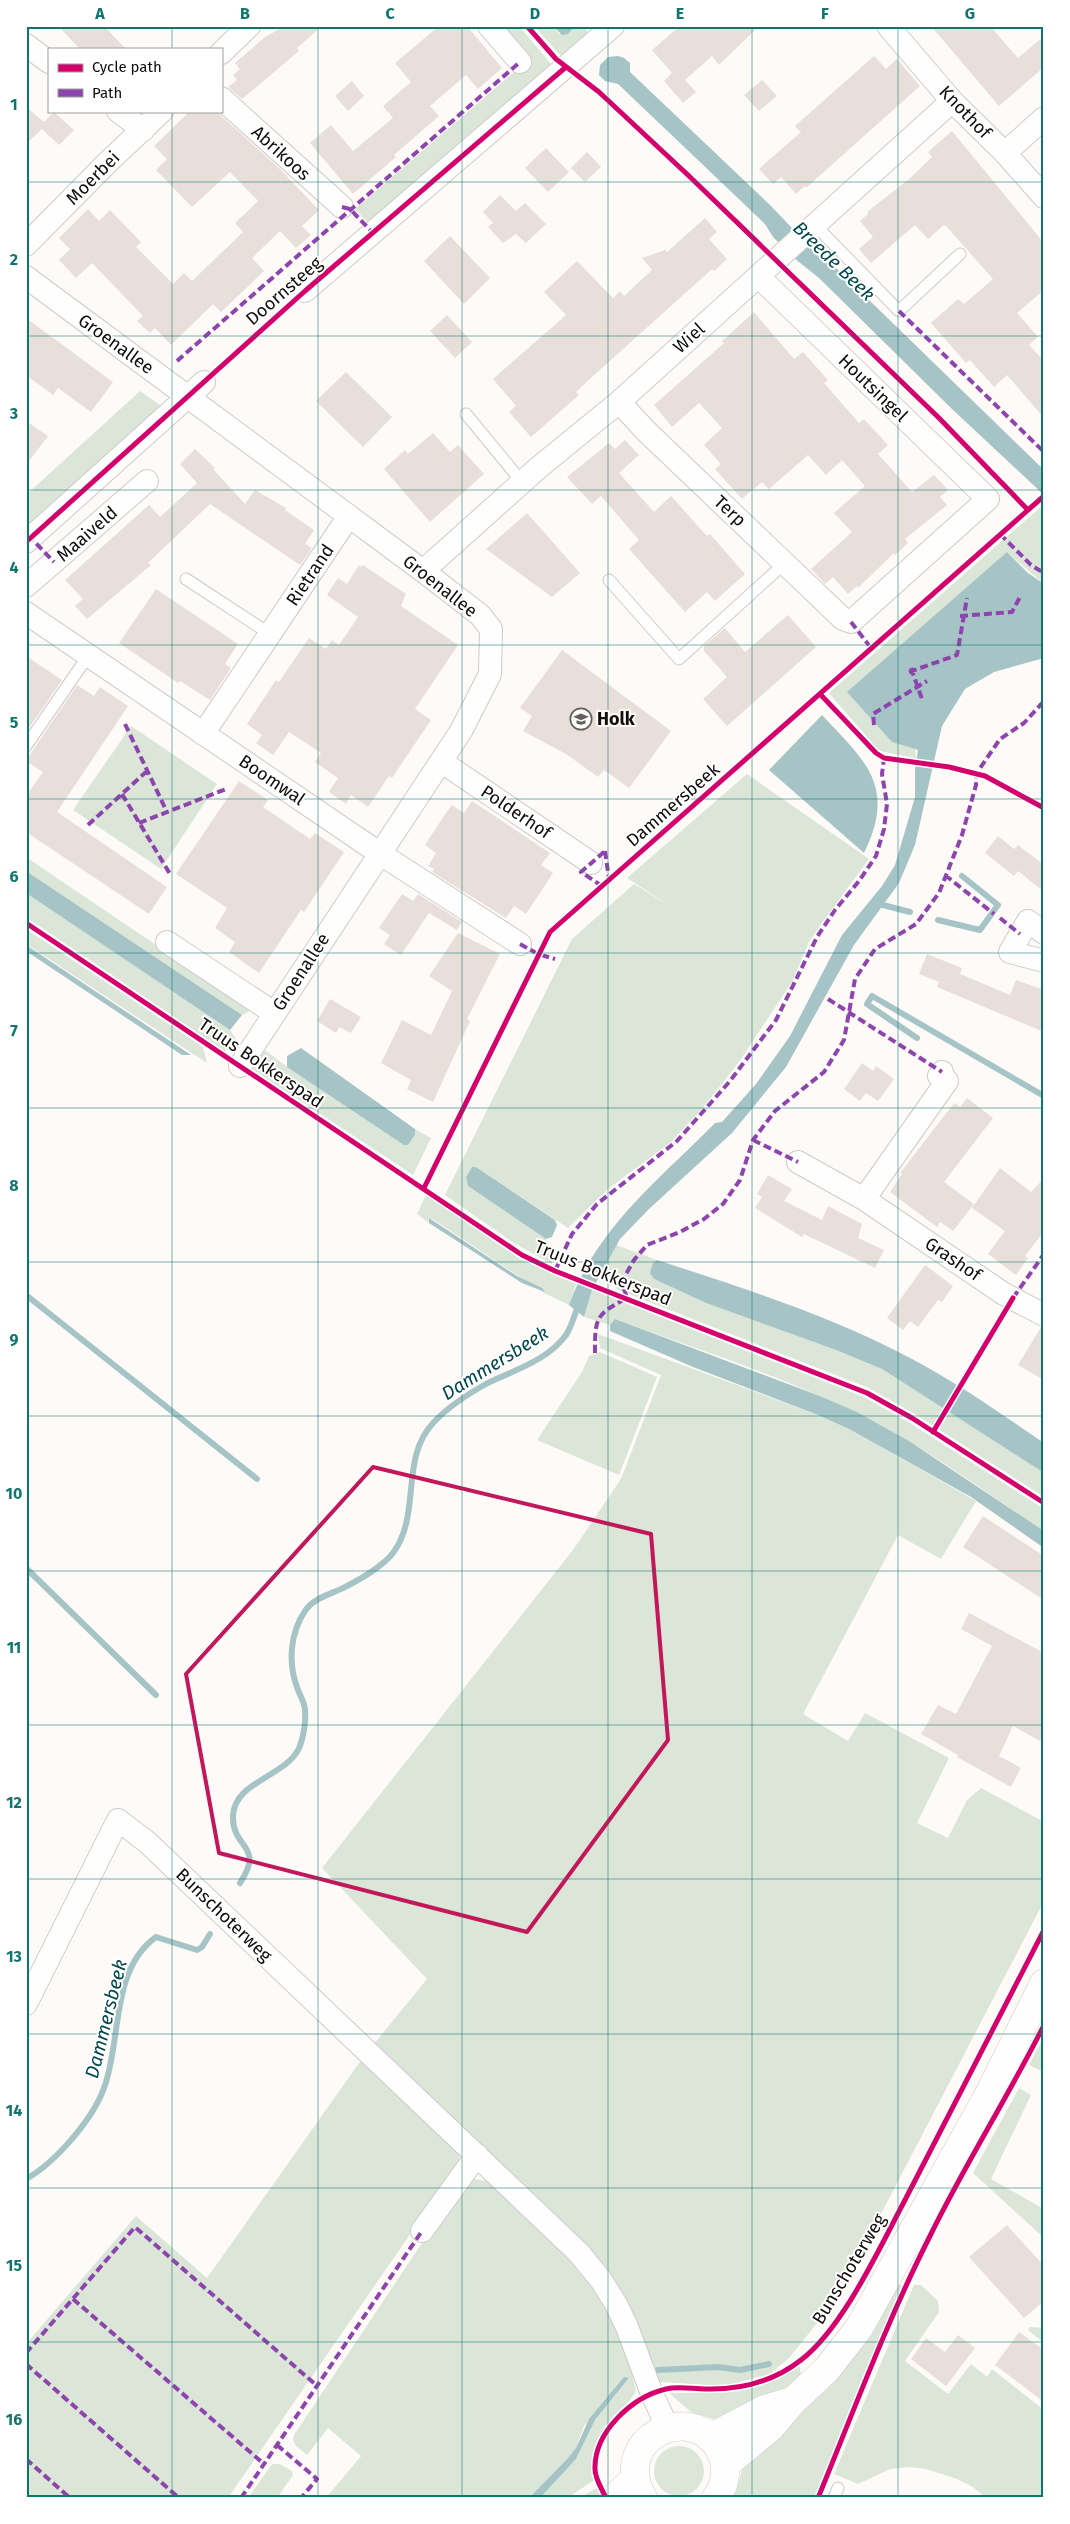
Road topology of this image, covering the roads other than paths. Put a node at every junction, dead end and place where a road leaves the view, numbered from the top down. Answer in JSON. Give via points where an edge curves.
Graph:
{"nodes":[{"id":1,"x":249,"y":26,"type":"edge"},
{"id":2,"x":489,"y":26,"type":"edge"},
{"id":3,"x":613,"y":26,"type":"edge"},
{"id":4,"x":888,"y":26,"type":"edge"},
{"id":5,"x":26,"y":45,"type":"edge"},
{"id":6,"x":222,"y":52,"type":"edge"},
{"id":7,"x":48,"y":61,"type":"edge"},
{"id":8,"x":520,"y":62,"type":"dead end"},
{"id":9,"x":222,"y":99,"type":"edge"},
{"id":10,"x":952,"y":100,"type":"junction"},
{"id":11,"x":119,"y":112,"type":"edge"},
{"id":12,"x":161,"y":112,"type":"edge"},
{"id":13,"x":1044,"y":118,"type":"edge"},
{"id":14,"x":143,"y":130,"type":"junction"},
{"id":15,"x":1005,"y":153,"type":"junction"},
{"id":16,"x":1044,"y":197,"type":"edge"},
{"id":17,"x":342,"y":207,"type":"dead end"},
{"id":18,"x":809,"y":231,"type":"junction"},
{"id":19,"x":26,"y":246,"type":"edge"},
{"id":20,"x":960,"y":254,"type":"dead end"},
{"id":21,"x":758,"y":276,"type":"junction"},
{"id":22,"x":28,"y":283,"type":"edge"},
{"id":23,"x":304,"y":291,"type":"dead end"},
{"id":24,"x":196,"y":389,"type":"junction"},
{"id":25,"x":618,"y":402,"type":"junction"},
{"id":26,"x":466,"y":414,"type":"dead end"},
{"id":27,"x":147,"y":482,"type":"dead end"},
{"id":28,"x":522,"y":482,"type":"junction"},
{"id":29,"x":349,"y":516,"type":"junction"},
{"id":30,"x":26,"y":542,"type":"edge"},
{"id":31,"x":785,"y":563,"type":"junction"},
{"id":32,"x":422,"y":572,"type":"junction"},
{"id":33,"x":186,"y":579,"type":"dead end"},
{"id":34,"x":609,"y":580,"type":"dead end"},
{"id":35,"x":26,"y":586,"type":"edge"},
{"id":36,"x":26,"y":613,"type":"edge"},
{"id":37,"x":843,"y":619,"type":"joint"},
{"id":38,"x":270,"y":634,"type":"junction"},
{"id":39,"x":88,"y":656,"type":"junction"},
{"id":40,"x":203,"y":734,"type":"junction"},
{"id":41,"x":26,"y":746,"type":"edge"},
{"id":42,"x":442,"y":762,"type":"junction"},
{"id":43,"x":379,"y":852,"type":"junction"},
{"id":44,"x":591,"y":863,"type":"dead end"},
{"id":45,"x":1044,"y":933,"type":"edge"},
{"id":46,"x":167,"y":942,"type":"dead end"},
{"id":47,"x":520,"y":944,"type":"dead end"},
{"id":48,"x":1044,"y":961,"type":"edge"},
{"id":49,"x":274,"y":1013,"type":"junction"},
{"id":50,"x":240,"y":1066,"type":"dead end"},
{"id":51,"x":942,"y":1072,"type":"dead end"},
{"id":52,"x":798,"y":1162,"type":"dead end"},
{"id":53,"x":864,"y":1198,"type":"junction"},
{"id":54,"x":1044,"y":1315,"type":"edge"},
{"id":55,"x":1044,"y":1983,"type":"edge"},
{"id":56,"x":26,"y":2004,"type":"edge"},
{"id":57,"x":477,"y":2155,"type":"junction"},
{"id":58,"x":422,"y":2231,"type":"dead end"},
{"id":59,"x":794,"y":2400,"type":"junction"},
{"id":60,"x":668,"y":2428,"type":"junction"},
{"id":61,"x":710,"y":2438,"type":"junction"},
{"id":62,"x":725,"y":2465,"type":"junction"},
{"id":63,"x":639,"y":2488,"type":"edge"},
{"id":64,"x":614,"y":2498,"type":"edge"},
{"id":65,"x":716,"y":2498,"type":"edge"}],
"edges":[{"from":1,"to":6,"type":"street"},
{"from":2,"to":8,"type":"street"},
{"from":3,"to":23,"type":"street","name":"Doornsteeg"},
{"from":4,"to":10,"type":"street","name":"Knothof"},
{"from":5,"to":7,"type":"street"},
{"from":9,"to":17,"type":"street","name":"Abrikoos"},
{"from":10,"to":15,"type":"street","name":"Knothof"},
{"from":10,"to":18,"type":"street","name":"Wiel"},
{"from":11,"to":14,"type":"street"},
{"from":12,"to":14,"type":"street","name":"Moerbei"},
{"from":13,"to":15,"type":"street"},
{"from":14,"to":19,"type":"street","name":"Moerbei"},
{"from":15,"to":16,"type":"street","name":"Knothof"},
{"from":18,"to":20,"type":"lane","via":[[899,311]]},
{"from":18,"to":21,"type":"street","name":"Wiel"},
{"from":21,"to":25,"type":"street","name":"Wiel"},
{"from":21,"to":37,"type":"street","name":"Houtsingel","via":[[988,499],[851,622]]},
{"from":22,"to":24,"type":"street","name":"Groenallee"},
{"from":24,"to":29,"type":"street","name":"Groenallee"},
{"from":24,"to":30,"type":"street"},
{"from":25,"to":28,"type":"street","name":"Wiel"},
{"from":25,"to":31,"type":"street","name":"Terp"},
{"from":26,"to":28,"type":"lane"},
{"from":27,"to":35,"type":"street","name":"Maaiveld"},
{"from":28,"to":32,"type":"street","name":"Wiel"},
{"from":29,"to":32,"type":"street","name":"Groenallee"},
{"from":29,"to":38,"type":"street","name":"Rietrand"},
{"from":31,"to":34,"type":"lane","via":[[679,659]]},
{"from":31,"to":37,"type":"street","name":"Terp"},
{"from":32,"to":42,"type":"street","name":"Groenallee","via":[[480,615],[491,629],[490,674]]},
{"from":33,"to":38,"type":"lane"},
{"from":36,"to":39,"type":"street","name":"Boomwal"},
{"from":38,"to":40,"type":"street","name":"Rietrand"},
{"from":39,"to":40,"type":"street","name":"Boomwal"},
{"from":39,"to":41,"type":"lane"},
{"from":40,"to":43,"type":"street","name":"Boomwal"},
{"from":42,"to":43,"type":"street","name":"Groenallee"},
{"from":42,"to":44,"type":"street","name":"Polderhof"},
{"from":43,"to":47,"type":"street","name":"Boomwal"},
{"from":43,"to":49,"type":"street","name":"Groenallee"},
{"from":45,"to":48,"type":"street","via":[[1028,921],[1010,952]]},
{"from":46,"to":49,"type":"street"},
{"from":49,"to":50,"type":"street","name":"Groenallee"},
{"from":51,"to":53,"type":"street","via":[[939,1076],[947,1082]]},
{"from":52,"to":53,"type":"street","name":"Grashof"},
{"from":53,"to":54,"type":"street","name":"Grashof","via":[[1004,1294]]},
{"from":55,"to":59,"type":"street","name":"Bunschoterweg","via":[[989,2094],[859,2328],[827,2369]]},
{"from":56,"to":57,"type":"street","name":"Bunschoterweg","via":[[118,1820],[154,1849]]},
{"from":57,"to":58,"type":"street"},
{"from":57,"to":60,"type":"street","name":"Bunschoterweg","via":[[560,2232],[601,2280],[627,2327]]},
{"from":59,"to":61,"type":"street","name":"Bunschoterweg","via":[[765,2409]]},
{"from":59,"to":62,"type":"street","name":"Bunschoterweg","via":[[771,2427]]},
{"from":60,"to":61,"type":"street","via":[[683,2426]]},
{"from":60,"to":63,"type":"street","via":[[656,2433],[638,2453],[635,2466]]},
{"from":61,"to":62,"type":"street"},
{"from":62,"to":65,"type":"street","via":[[725,2479]]},
{"from":63,"to":64,"type":"street"}]}
